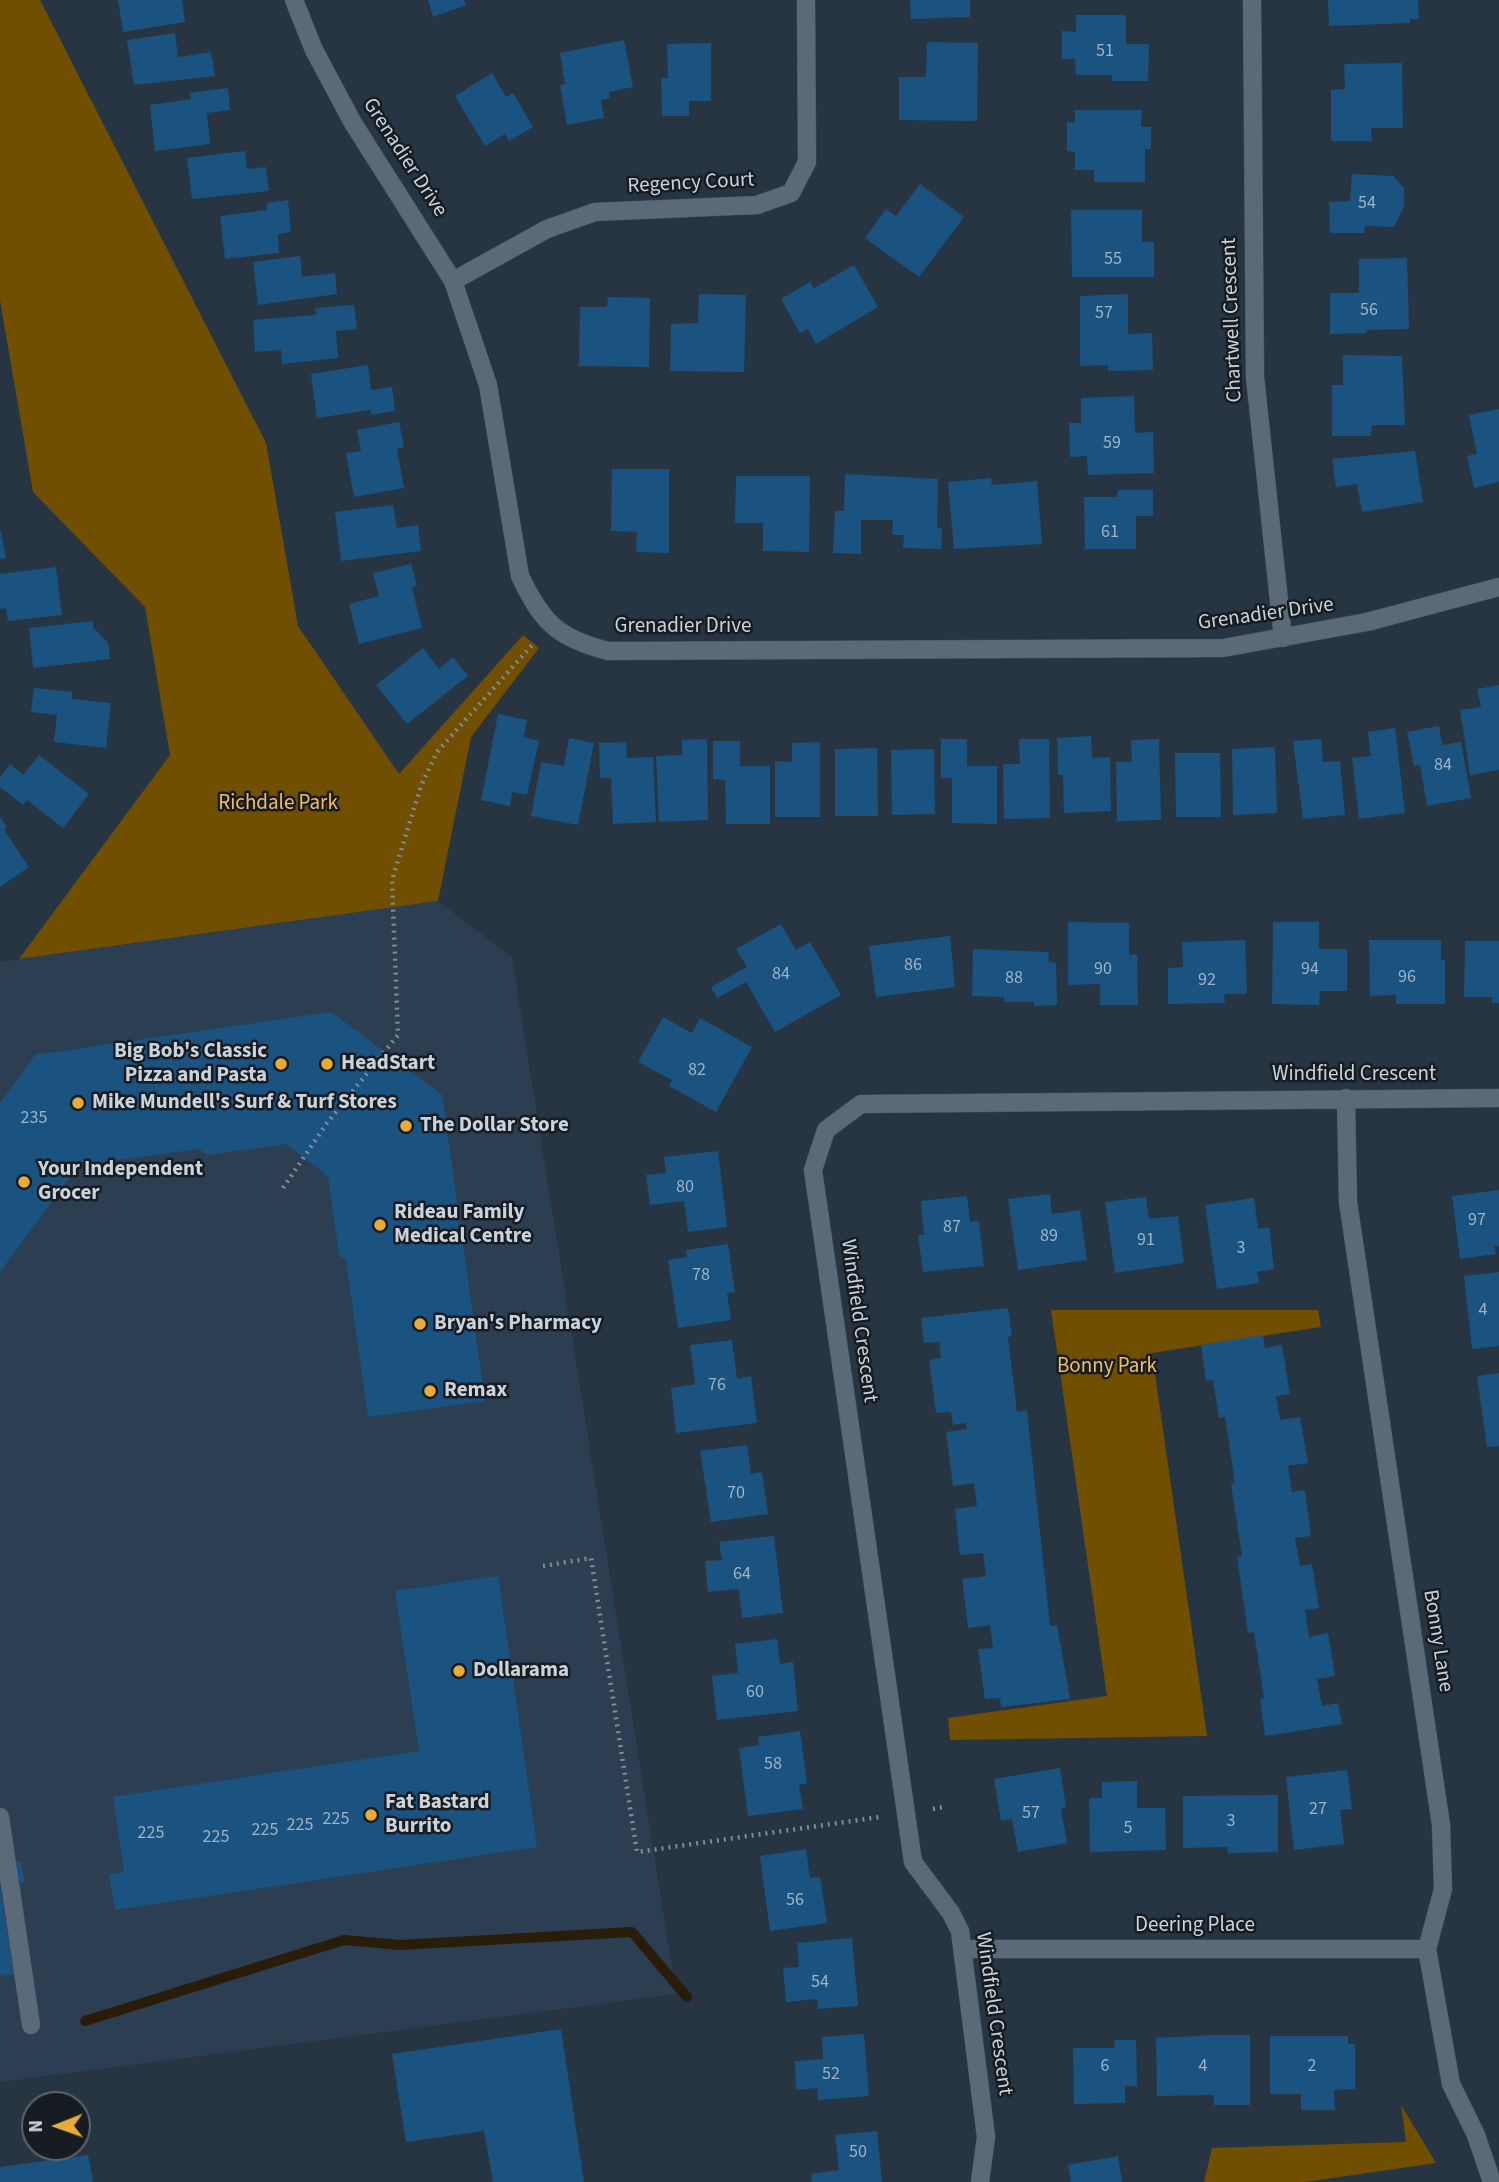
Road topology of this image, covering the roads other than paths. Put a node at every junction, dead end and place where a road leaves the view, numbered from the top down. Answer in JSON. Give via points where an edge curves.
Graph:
{"nodes":[{"id":1,"x":294,"y":0,"type":"edge"},
{"id":2,"x":806,"y":0,"type":"edge"},
{"id":3,"x":1252,"y":0,"type":"edge"},
{"id":4,"x":453,"y":281,"type":"junction"},
{"id":5,"x":1499,"y":587,"type":"edge"},
{"id":6,"x":1283,"y":638,"type":"junction"},
{"id":7,"x":1346,"y":1098,"type":"junction"},
{"id":8,"x":1499,"y":1098,"type":"edge"},
{"id":9,"x":0,"y":1816,"type":"edge"},
{"id":10,"x":962,"y":1949,"type":"junction"},
{"id":11,"x":1427,"y":1949,"type":"junction"},
{"id":12,"x":31,"y":2025,"type":"dead end"},
{"id":13,"x":980,"y":2182,"type":"edge"},
{"id":14,"x":1492,"y":2182,"type":"edge"}],
"edges":[{"from":1,"to":4,"type":"street","name":"Grenadier Drive","via":[[314,50],[353,123]]},
{"from":2,"to":4,"type":"street","name":"Regency Court","via":[[807,162],[791,193],[757,205],[595,212],[547,229]]},
{"from":3,"to":6,"type":"street","name":"Chartwell Crescent","via":[[1255,377]]},
{"from":4,"to":6,"type":"street","name":"Grenadier Drive","via":[[488,384],[520,576],[551,624],[576,643],[608,651],[1223,648]]},
{"from":5,"to":6,"type":"street","name":"Grenadier Drive","via":[[1367,622]]},
{"from":7,"to":8,"type":"street","name":"Windfield Crescent"},
{"from":7,"to":10,"type":"street","name":"Windfield Crescent","via":[[861,1104],[826,1130],[813,1170],[913,1862],[951,1913]]},
{"from":7,"to":11,"type":"street","name":"Bonny Lane","via":[[1348,1202],[1441,1825],[1443,1889]]},
{"from":9,"to":12,"type":"street"},
{"from":10,"to":11,"type":"street","name":"Deering Place"},
{"from":10,"to":13,"type":"street","name":"Windfield Crescent","via":[[986,2137]]},
{"from":11,"to":14,"type":"street","name":"Bonny Lane","via":[[1451,2084]]}]}
